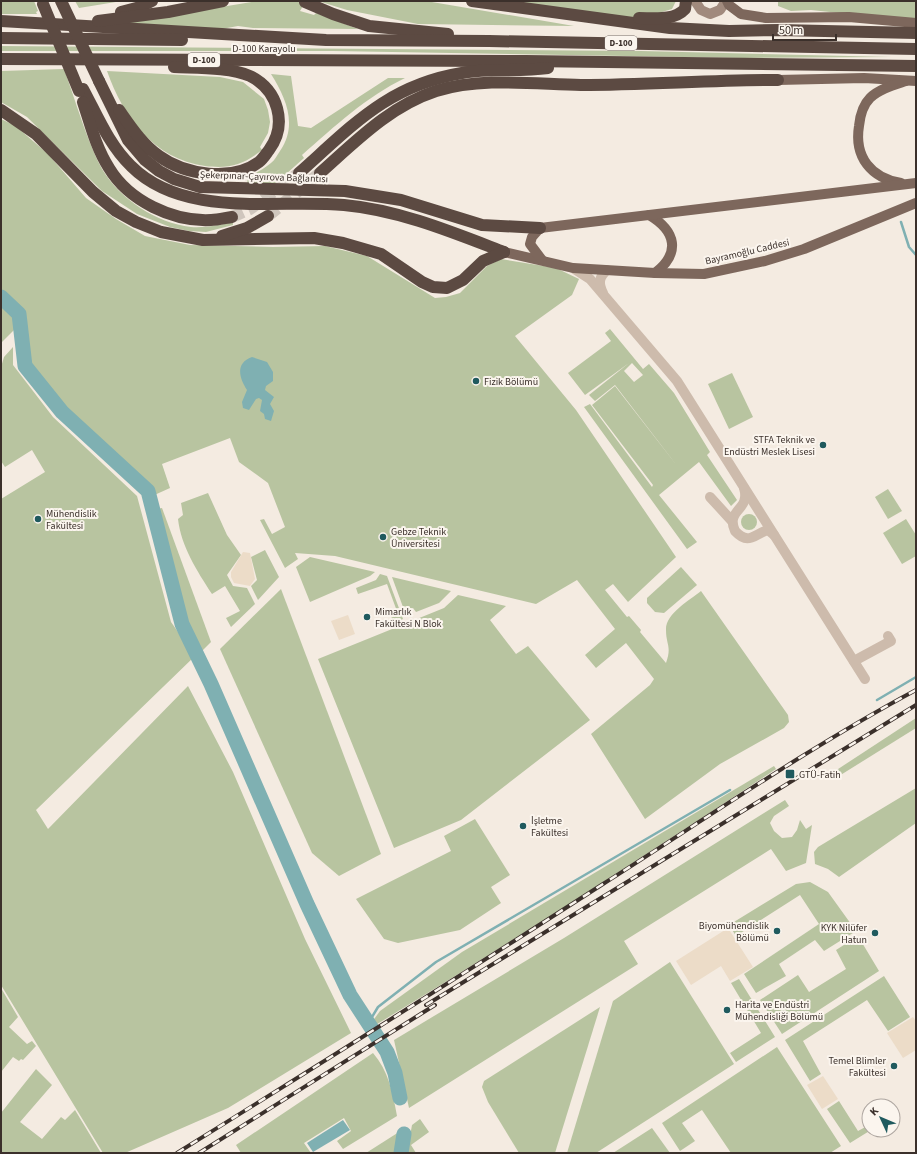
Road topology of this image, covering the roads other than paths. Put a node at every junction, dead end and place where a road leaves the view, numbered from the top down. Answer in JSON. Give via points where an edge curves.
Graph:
{"nodes":[{"id":1,"x":61,"y":1,"type":"edge"},
{"id":2,"x":69,"y":1,"type":"edge"},
{"id":3,"x":152,"y":1,"type":"edge"},
{"id":4,"x":223,"y":1,"type":"edge"},
{"id":5,"x":472,"y":1,"type":"edge"},
{"id":6,"x":692,"y":1,"type":"edge"},
{"id":7,"x":726,"y":1,"type":"edge"},
{"id":8,"x":42,"y":2,"type":"edge"},
{"id":9,"x":305,"y":2,"type":"dead end"},
{"id":10,"x":592,"y":18,"type":"junction"},
{"id":11,"x":1,"y":21,"type":"edge"},
{"id":12,"x":916,"y":23,"type":"edge"},
{"id":13,"x":1,"y":25,"type":"edge"},
{"id":14,"x":63,"y":25,"type":"junction"},
{"id":15,"x":916,"y":33,"type":"edge"},
{"id":16,"x":1,"y":38,"type":"edge"},
{"id":17,"x":326,"y":40,"type":"junction"},
{"id":18,"x":489,"y":41,"type":"junction"},
{"id":19,"x":916,"y":49,"type":"edge"},
{"id":20,"x":1,"y":59,"type":"edge"},
{"id":21,"x":123,"y":59,"type":"junction"},
{"id":22,"x":406,"y":61,"type":"joint"},
{"id":23,"x":590,"y":62,"type":"junction"},
{"id":24,"x":916,"y":66,"type":"edge"},
{"id":25,"x":778,"y":80,"type":"joint"},
{"id":26,"x":99,"y":81,"type":"junction"},
{"id":27,"x":911,"y":81,"type":"edge"},
{"id":28,"x":81,"y":90,"type":"junction"},
{"id":29,"x":1,"y":110,"type":"edge"},
{"id":30,"x":320,"y":172,"type":"tunnel mouth"},
{"id":31,"x":299,"y":173,"type":"tunnel mouth"},
{"id":32,"x":912,"y":184,"type":"edge"},
{"id":33,"x":916,"y":203,"type":"edge"},
{"id":34,"x":649,"y":215,"type":"junction"},
{"id":35,"x":268,"y":216,"type":"tunnel mouth"},
{"id":36,"x":232,"y":217,"type":"tunnel mouth"},
{"id":37,"x":540,"y":228,"type":"junction"},
{"id":38,"x":203,"y":240,"type":"junction"},
{"id":39,"x":504,"y":252,"type":"junction"},
{"id":40,"x":542,"y":260,"type":"junction"},
{"id":41,"x":572,"y":268,"type":"junction"},
{"id":42,"x":607,"y":270,"type":"junction"},
{"id":43,"x":655,"y":273,"type":"junction"},
{"id":44,"x":604,"y":295,"type":"junction"},
{"id":45,"x":740,"y":480,"type":"junction"},
{"id":46,"x":710,"y":497,"type":"dead end"},
{"id":47,"x":732,"y":521,"type":"junction"},
{"id":48,"x":774,"y":535,"type":"junction"},
{"id":49,"x":888,"y":636,"type":"dead end"},
{"id":50,"x":854,"y":661,"type":"junction"},
{"id":51,"x":865,"y":679,"type":"dead end"}],
"edges":[{"from":1,"to":26,"type":"highway","name":"Şekerpınar-Çayırova Bağlantısı","bridge":true},
{"from":2,"to":26,"type":"highway","bridge":true},
{"from":3,"to":14,"type":"highway","via":[[140,7]]},
{"from":4,"to":14,"type":"highway","via":[[160,13]]},
{"from":5,"to":10,"type":"highway"},
{"from":6,"to":7,"type":"main road","via":[[701,10],[710,14],[720,10]]},
{"from":6,"to":10,"type":"highway","via":[[678,15],[662,18]]},
{"from":7,"to":12,"type":"main road","via":[[741,14],[766,18],[849,17]]},
{"from":8,"to":28,"type":"highway","bridge":true},
{"from":9,"to":18,"type":"highway","via":[[369,26]]},
{"from":10,"to":15,"type":"highway","via":[[696,30]]},
{"from":11,"to":14,"type":"highway"},
{"from":13,"to":14,"type":"highway"},
{"from":14,"to":17,"type":"highway"},
{"from":16,"to":17,"type":"highway","name":"D-100 Karayolu","number":"D-100"},
{"from":17,"to":18,"type":"highway","number":"D-100"},
{"from":18,"to":19,"type":"highway","number":"D-100"},
{"from":20,"to":21,"type":"highway","name":"D-100 Karayolu","number":"D-100"},
{"from":21,"to":22,"type":"highway","name":"D-100 Karayolu","number":"D-100"},
{"from":21,"to":26,"type":"highway","via":[[172,67],[238,72],[260,81],[274,98],[278,111],[276,138],[261,161],[236,172],[220,174],[177,166],[159,156],[143,142]]},
{"from":22,"to":23,"type":"highway","name":"D-100","number":"D-100"},
{"from":23,"to":24,"type":"highway","name":"D-100","number":"D-100"},
{"from":23,"to":31,"type":"highway","via":[[540,69],[462,73],[409,87],[363,116]]},
{"from":25,"to":27,"type":"main road","via":[[864,78]]},
{"from":25,"to":30,"type":"highway","via":[[582,85],[514,82],[462,85],[435,91],[388,114]]},
{"from":26,"to":37,"type":"highway","name":"Şekerpınar-Çayırova Bağlantısı","via":[[128,140],[145,160],[174,179],[200,187],[345,191],[401,200],[482,225]]},
{"from":27,"to":32,"type":"main road","via":[[884,90],[869,99],[860,116],[857,141],[862,157],[873,171],[884,179]]},
{"from":28,"to":36,"type":"highway","via":[[94,136],[109,168],[129,191],[142,201],[172,215],[194,220]]},
{"from":28,"to":39,"type":"highway","via":[[114,146],[131,167],[160,186],[195,198],[234,204],[343,205],[375,210],[435,226]]},
{"from":29,"to":38,"type":"highway","via":[[36,134],[93,192],[116,211],[148,227]]},
{"from":32,"to":34,"type":"main road"},
{"from":33,"to":43,"type":"main road","name":"Bayramoğlu Caddesi","via":[[804,250],[765,261],[704,274]]},
{"from":34,"to":37,"type":"main road"},
{"from":34,"to":43,"type":"main road","via":[[659,220],[666,228],[672,245],[670,257]]},
{"from":35,"to":38,"type":"highway","via":[[247,228]]},
{"from":37,"to":40,"type":"main road","via":[[532,237],[530,244]]},
{"from":38,"to":39,"type":"highway","via":[[314,238],[343,243],[381,254],[422,282],[433,287],[447,288],[463,280],[483,261]]},
{"from":39,"to":40,"type":"main road","name":"Bayramoğlu Caddesi"},
{"from":40,"to":41,"type":"main road","name":"Bayramoğlu Caddesi"},
{"from":41,"to":42,"type":"main road","name":"Bayramoğlu Caddesi"},
{"from":41,"to":44,"type":"street","via":[[590,279]]},
{"from":42,"to":43,"type":"main road","name":"Bayramoğlu Caddesi"},
{"from":42,"to":44,"type":"street","via":[[600,280]]},
{"from":44,"to":45,"type":"street","via":[[678,381]]},
{"from":45,"to":47,"type":"street","via":[[746,499]]},
{"from":45,"to":48,"type":"street"},
{"from":46,"to":47,"type":"street"},
{"from":47,"to":48,"type":"street","via":[[735,531],[744,538],[754,537],[768,530]]},
{"from":48,"to":50,"type":"street"},
{"from":49,"to":50,"type":"street","via":[[891,640]]},
{"from":50,"to":51,"type":"street"}]}
